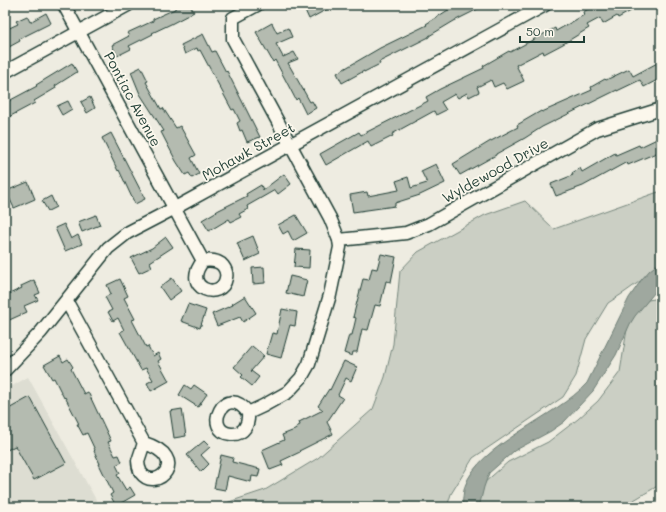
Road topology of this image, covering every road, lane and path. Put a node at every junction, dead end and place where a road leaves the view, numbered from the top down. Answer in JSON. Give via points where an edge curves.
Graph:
{"nodes":[{"id":1,"x":64,"y":5,"type":"edge"},
{"id":2,"x":128,"y":5,"type":"edge"},
{"id":3,"x":257,"y":5,"type":"edge"},
{"id":4,"x":545,"y":5,"type":"edge"},
{"id":5,"x":79,"y":32,"type":"junction"},
{"id":6,"x":5,"y":72,"type":"edge"},
{"id":7,"x":661,"y":109,"type":"edge"},
{"id":8,"x":290,"y":145,"type":"junction"},
{"id":9,"x":175,"y":208,"type":"junction"},
{"id":10,"x":339,"y":240,"type":"junction"},
{"id":11,"x":203,"y":261,"type":"dead end"},
{"id":12,"x":66,"y":302,"type":"junction"},
{"id":13,"x":5,"y":370,"type":"edge"},
{"id":14,"x":248,"y":413,"type":"dead end"},
{"id":15,"x":144,"y":443,"type":"dead end"}],
"edges":[{"from":1,"to":5,"type":"street","name":"Pontiac Avenue"},
{"from":2,"to":5,"type":"street"},
{"from":3,"to":8,"type":"street","via":[[233,18],[233,39]]},
{"from":4,"to":8,"type":"street","name":"Mohawk Street"},
{"from":5,"to":6,"type":"street"},
{"from":5,"to":9,"type":"street","name":"Pontiac Avenue"},
{"from":7,"to":10,"type":"street","name":"Wyldewood Drive","via":[[598,129],[429,224],[406,233]]},
{"from":8,"to":9,"type":"street","name":"Mohawk Street"},
{"from":8,"to":10,"type":"street","via":[[330,218]]},
{"from":9,"to":11,"type":"street","name":"Pontiac Avenue"},
{"from":9,"to":12,"type":"street","name":"Mohawk Street","via":[[127,233],[108,248]]},
{"from":10,"to":14,"type":"street","via":[[339,256],[330,295],[309,364],[288,392]]},
{"from":12,"to":13,"type":"street","name":"Mohawk Street","via":[[42,332]]},
{"from":12,"to":15,"type":"street"}]}
